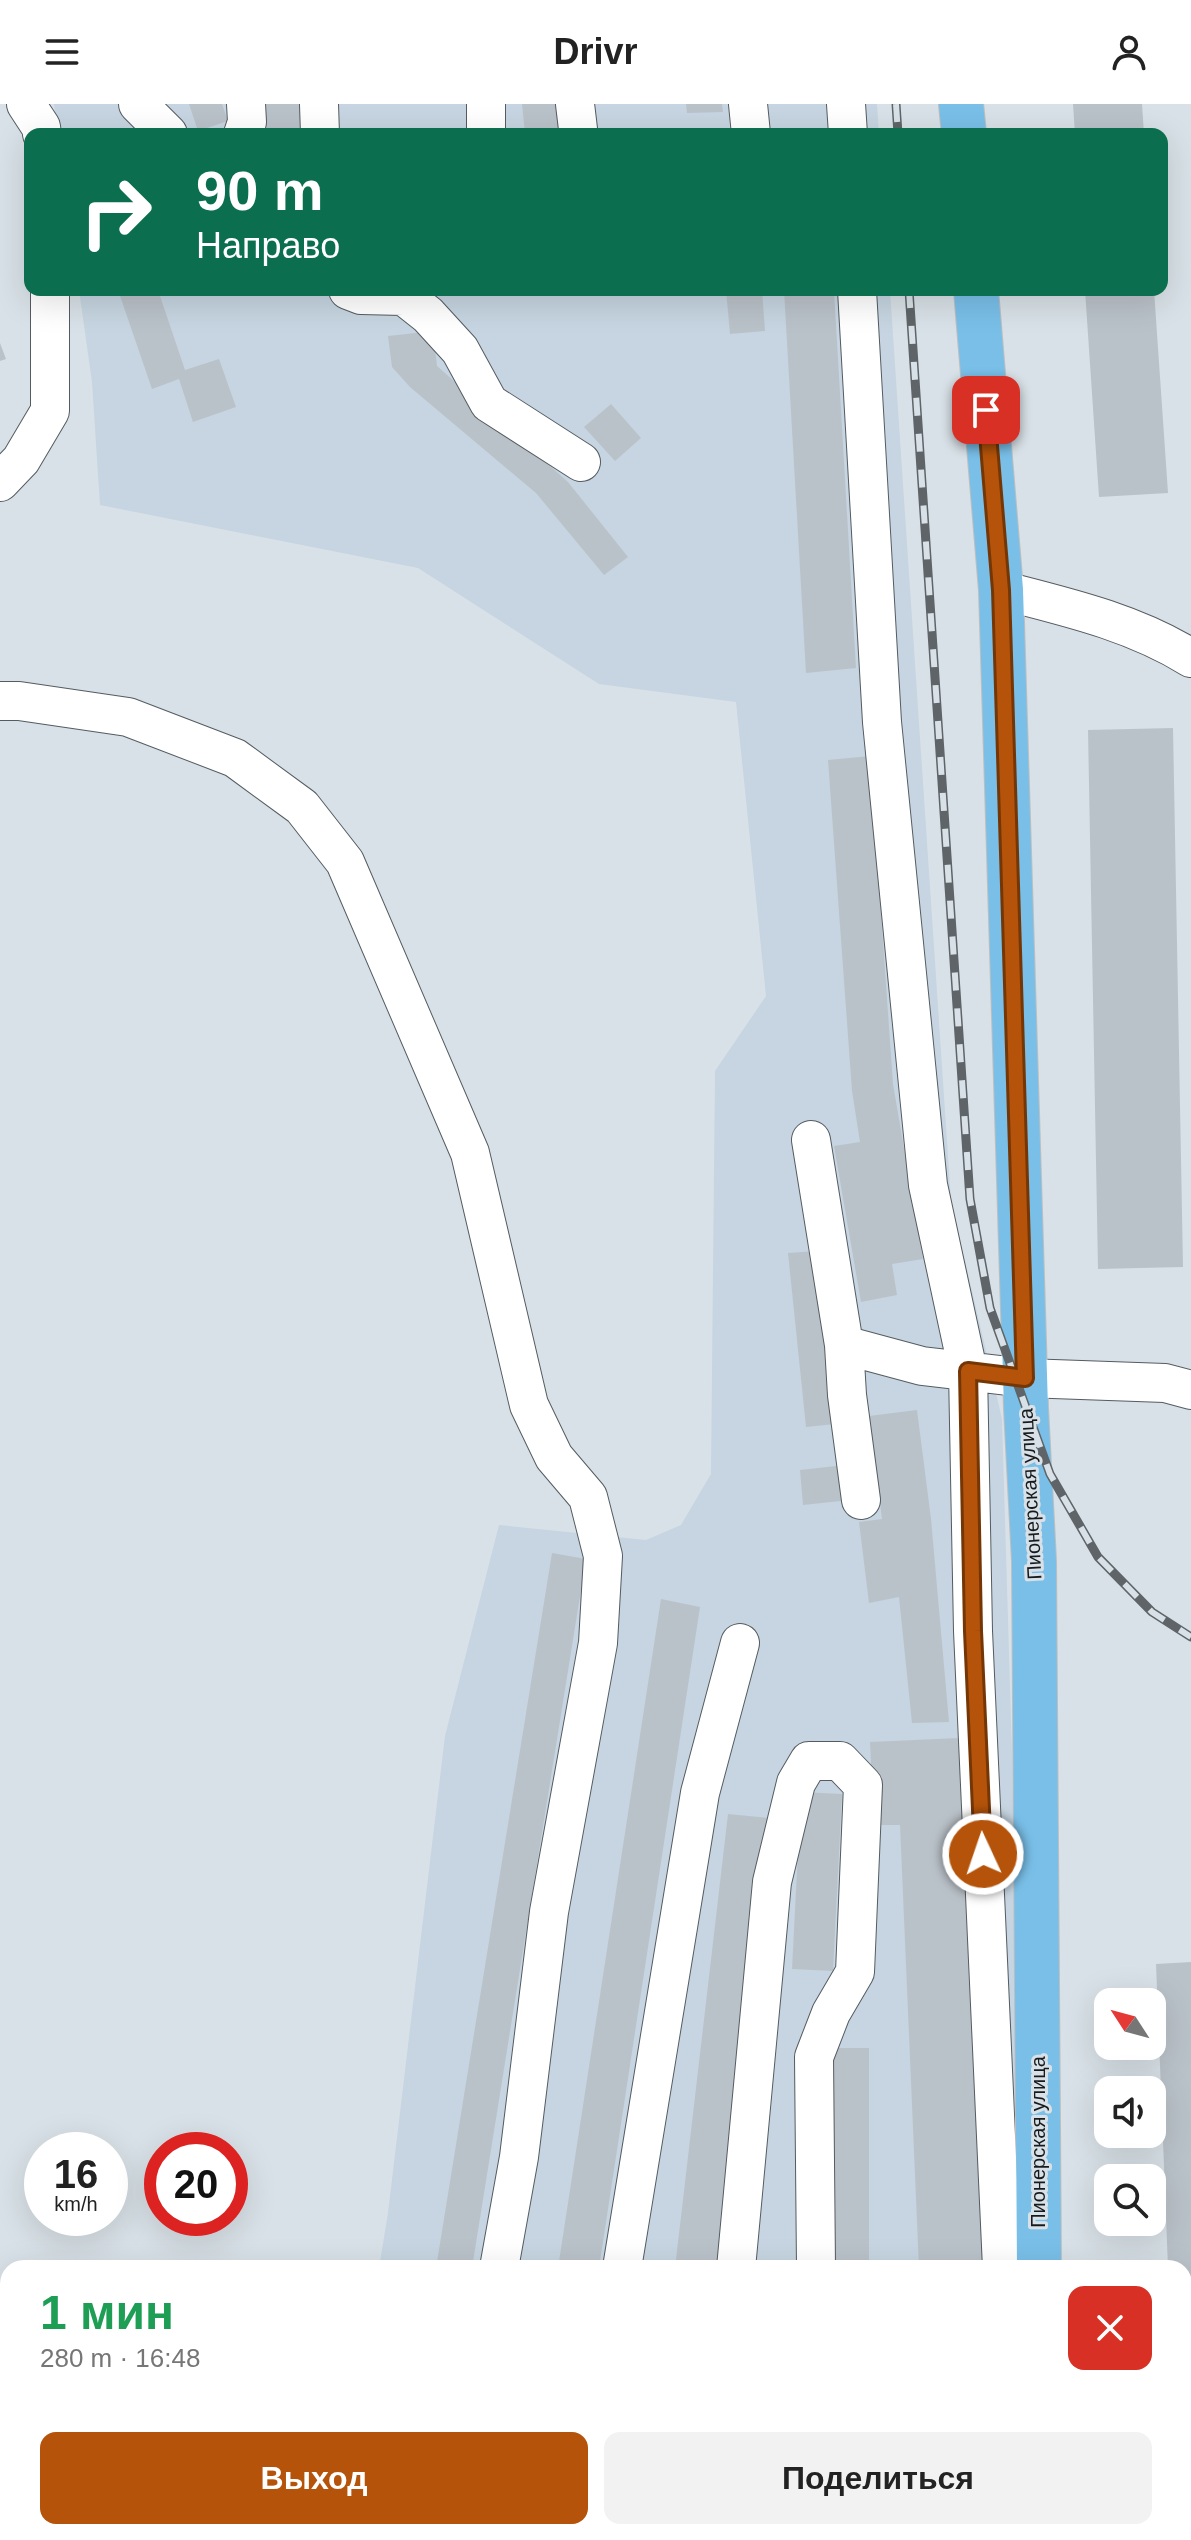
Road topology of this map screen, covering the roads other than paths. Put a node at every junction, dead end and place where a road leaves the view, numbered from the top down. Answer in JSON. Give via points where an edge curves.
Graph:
{"nodes":[{"id":1,"x":26,"y":104,"type":"edge"},
{"id":2,"x":138,"y":104,"type":"edge"},
{"id":3,"x":246,"y":104,"type":"edge"},
{"id":4,"x":319,"y":104,"type":"edge"},
{"id":5,"x":486,"y":104,"type":"edge"},
{"id":6,"x":748,"y":104,"type":"edge"},
{"id":7,"x":846,"y":104,"type":"edge"},
{"id":8,"x":961,"y":104,"type":"edge"},
{"id":9,"x":41,"y":128,"type":"edge"},
{"id":10,"x":162,"y":128,"type":"edge"},
{"id":11,"x":245,"y":128,"type":"edge"},
{"id":12,"x":320,"y":128,"type":"edge"},
{"id":13,"x":486,"y":128,"type":"edge"},
{"id":14,"x":750,"y":128,"type":"edge"},
{"id":15,"x":848,"y":128,"type":"edge"},
{"id":16,"x":963,"y":128,"type":"edge"},
{"id":17,"x":50,"y":296,"type":"edge"},
{"id":18,"x":411,"y":296,"type":"edge"},
{"id":19,"x":857,"y":296,"type":"edge"},
{"id":20,"x":976,"y":296,"type":"edge"},
{"id":21,"x":581,"y":462,"type":"dead end"},
{"id":22,"x":0,"y":482,"type":"edge"},
{"id":23,"x":1001,"y":590,"type":"junction"},
{"id":24,"x":1191,"y":658,"type":"edge"},
{"id":25,"x":0,"y":701,"type":"edge"},
{"id":26,"x":811,"y":1140,"type":"dead end"},
{"id":27,"x":844,"y":1345,"type":"junction"},
{"id":28,"x":968,"y":1371,"type":"junction"},
{"id":29,"x":1025,"y":1378,"type":"junction"},
{"id":30,"x":1191,"y":1390,"type":"edge"},
{"id":31,"x":861,"y":1500,"type":"dead end"},
{"id":32,"x":740,"y":1643,"type":"dead end"},
{"id":33,"x":500,"y":2260,"type":"edge"},
{"id":34,"x":623,"y":2260,"type":"edge"},
{"id":35,"x":737,"y":2260,"type":"edge"},
{"id":36,"x":816,"y":2260,"type":"edge"},
{"id":37,"x":1002,"y":2260,"type":"edge"},
{"id":38,"x":1039,"y":2260,"type":"edge"}],
"edges":[{"from":1,"to":9,"type":"lane"},
{"from":2,"to":10,"type":"lane"},
{"from":3,"to":11,"type":"lane"},
{"from":4,"to":12,"type":"lane"},
{"from":5,"to":13,"type":"lane"},
{"from":6,"to":14,"type":"lane"},
{"from":7,"to":15,"type":"lane"},
{"from":8,"to":16,"type":"main road"},
{"from":17,"to":22,"type":"lane","via":[[50,411],[21,460]]},
{"from":18,"to":21,"type":"lane","via":[[460,350],[489,403]]},
{"from":19,"to":28,"type":"lane","via":[[882,722],[926,1170]]},
{"from":20,"to":23,"type":"main road","name":"Пионерская улица"},
{"from":23,"to":24,"type":"lane","via":[[1162,639]]},
{"from":23,"to":29,"type":"main road","name":"Пионерская улица"},
{"from":25,"to":33,"type":"lane","via":[[128,717],[235,758],[302,807],[345,862],[470,1153],[529,1405],[554,1457],[588,1497],[603,1556],[598,1643],[549,1912],[519,2157]]},
{"from":26,"to":27,"type":"lane"},
{"from":27,"to":28,"type":"lane","via":[[922,1366]]},
{"from":27,"to":31,"type":"lane"},
{"from":28,"to":29,"type":"lane"},
{"from":28,"to":37,"type":"lane","via":[[973,1631]]},
{"from":29,"to":30,"type":"lane","via":[[1165,1383]]},
{"from":29,"to":38,"type":"main road","name":"Пионерская улица","via":[[1034,1561]]},
{"from":32,"to":34,"type":"lane","via":[[700,1793]]},
{"from":35,"to":36,"type":"lane","via":[[772,1882],[796,1783],[809,1761],[840,1761],[863,1785],[855,1972],[814,2057]]}]}
